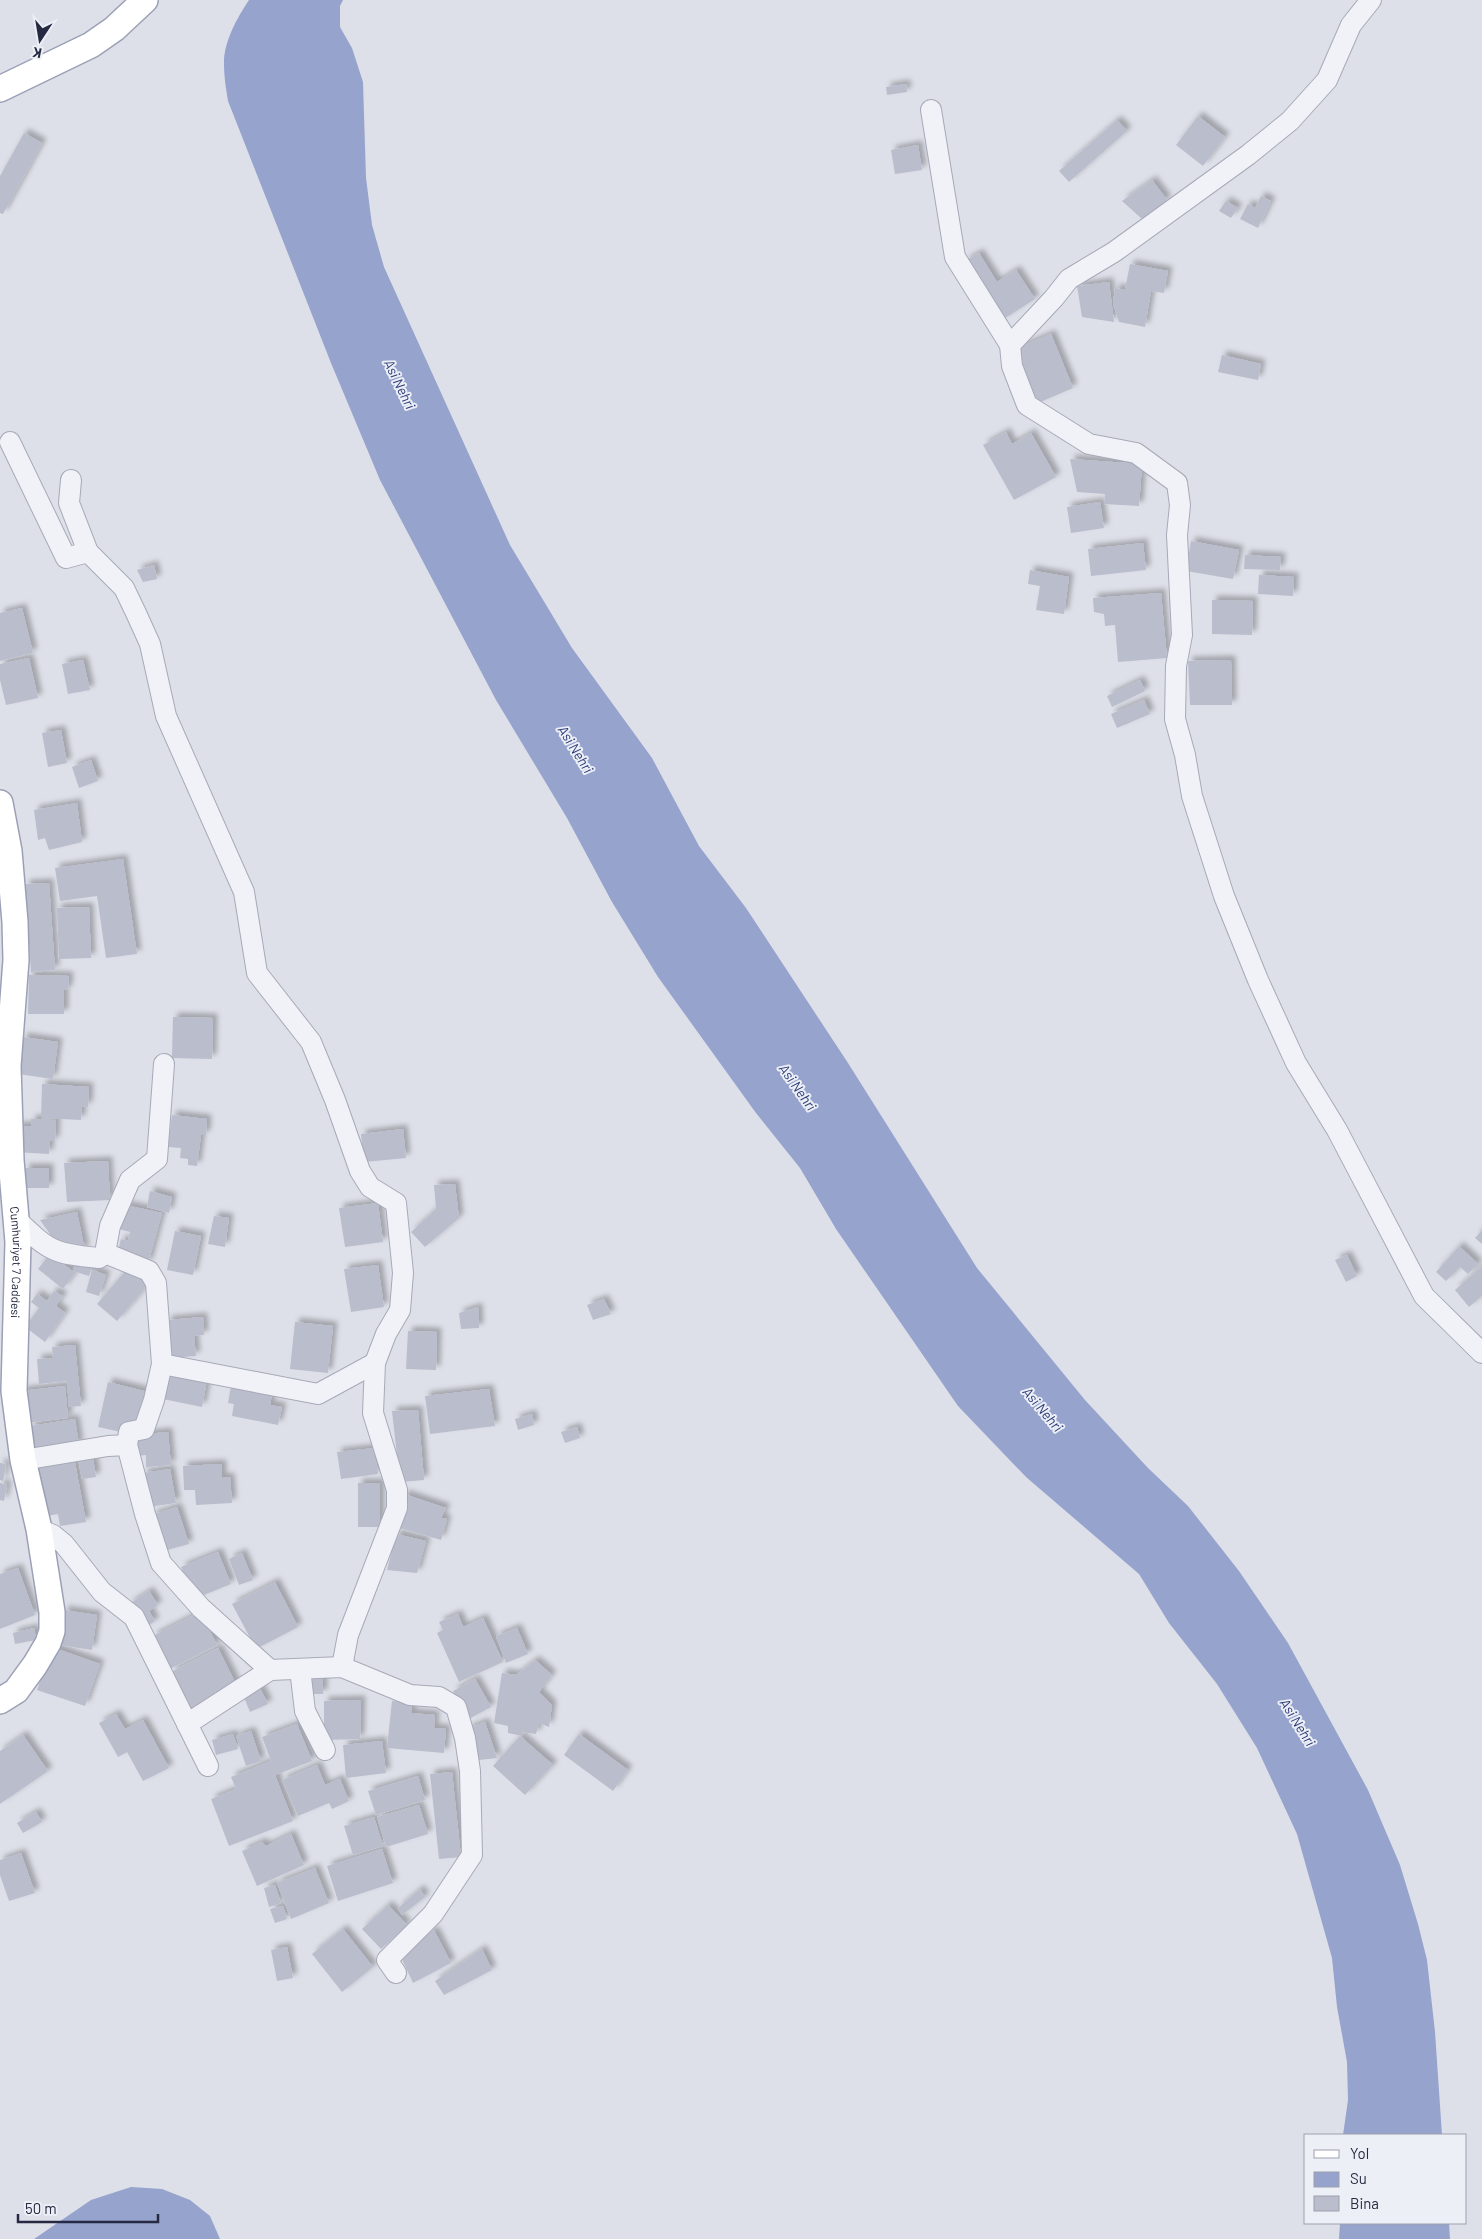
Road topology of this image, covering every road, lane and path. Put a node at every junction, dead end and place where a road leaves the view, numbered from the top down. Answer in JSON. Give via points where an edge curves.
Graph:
{"nodes":[{"id":1,"x":145,"y":0,"type":"edge"},
{"id":2,"x":1371,"y":0,"type":"edge"},
{"id":3,"x":0,"y":89,"type":"edge"},
{"id":4,"x":931,"y":110,"type":"dead end"},
{"id":5,"x":1010,"y":345,"type":"junction"},
{"id":6,"x":10,"y":442,"type":"dead end"},
{"id":7,"x":71,"y":480,"type":"dead end"},
{"id":8,"x":88,"y":552,"type":"junction"},
{"id":9,"x":0,"y":803,"type":"edge"},
{"id":10,"x":164,"y":1064,"type":"dead end"},
{"id":11,"x":6,"y":1159,"type":"edge"},
{"id":12,"x":17,"y":1220,"type":"junction"},
{"id":13,"x":105,"y":1253,"type":"junction"},
{"id":14,"x":1482,"y":1353,"type":"edge"},
{"id":15,"x":376,"y":1363,"type":"junction"},
{"id":16,"x":162,"y":1364,"type":"junction"},
{"id":17,"x":127,"y":1445,"type":"junction"},
{"id":18,"x":23,"y":1460,"type":"junction"},
{"id":19,"x":39,"y":1529,"type":"junction"},
{"id":20,"x":342,"y":1666,"type":"junction"},
{"id":21,"x":300,"y":1669,"type":"junction"},
{"id":22,"x":270,"y":1670,"type":"junction"},
{"id":23,"x":0,"y":1701,"type":"edge"},
{"id":24,"x":187,"y":1724,"type":"junction"},
{"id":25,"x":325,"y":1750,"type":"dead end"},
{"id":26,"x":208,"y":1766,"type":"dead end"},
{"id":27,"x":396,"y":1973,"type":"dead end"}],
"edges":[{"from":1,"to":3,"type":"main road","via":[[91,45]]},
{"from":2,"to":5,"type":"street","via":[[1351,25],[1327,80],[1290,120],[1248,155],[1114,252],[1069,279]]},
{"from":4,"to":5,"type":"street","via":[[955,257]]},
{"from":5,"to":14,"type":"street","via":[[1012,366],[1027,405],[1089,444],[1136,453],[1177,482],[1182,636],[1176,666],[1174,719],[1185,755],[1192,796],[1224,896],[1296,1063],[1336,1130],[1424,1296]]},
{"from":6,"to":8,"type":"street","via":[[66,558]]},
{"from":7,"to":8,"type":"street","via":[[69,503]]},
{"from":8,"to":15,"type":"street","via":[[124,588],[150,644],[166,716],[244,892],[257,973],[311,1042],[360,1171],[370,1187],[396,1203],[403,1273],[400,1310],[386,1334]]},
{"from":9,"to":11,"type":"main road","name":"Cumhuriyet 7 Caddesi","via":[[9,851],[16,960],[8,1066]]},
{"from":10,"to":13,"type":"street","via":[[157,1159],[130,1180],[110,1226]]},
{"from":11,"to":12,"type":"main road","name":"Cumhuriyet 7 Caddesi"},
{"from":12,"to":13,"type":"street","via":[[41,1243],[59,1253],[99,1258]]},
{"from":12,"to":18,"type":"main road","name":"Cumhuriyet 7 Caddesi","via":[[14,1391]]},
{"from":13,"to":16,"type":"street","via":[[149,1271],[156,1282]]},
{"from":15,"to":16,"type":"street","via":[[318,1394]]},
{"from":15,"to":20,"type":"street","via":[[374,1413],[396,1490],[397,1508],[348,1635]]},
{"from":16,"to":17,"type":"street","via":[[144,1430],[129,1432]]},
{"from":17,"to":18,"type":"street"},
{"from":17,"to":22,"type":"street","via":[[161,1563],[201,1608]]},
{"from":18,"to":19,"type":"main road","name":"Cumhuriyet 7 Caddesi"},
{"from":19,"to":23,"type":"main road","name":"Cumhuriyet 7 Caddesi","via":[[52,1631],[35,1665],[16,1690]]},
{"from":19,"to":24,"type":"street","via":[[64,1544],[102,1592],[134,1617]]},
{"from":20,"to":21,"type":"street"},
{"from":20,"to":27,"type":"street","via":[[410,1695],[439,1697],[456,1707],[465,1738],[470,1771],[472,1855],[433,1914],[387,1960]]},
{"from":21,"to":22,"type":"street"},
{"from":21,"to":25,"type":"street","via":[[305,1711]]},
{"from":22,"to":24,"type":"street"},
{"from":24,"to":26,"type":"street"}]}
